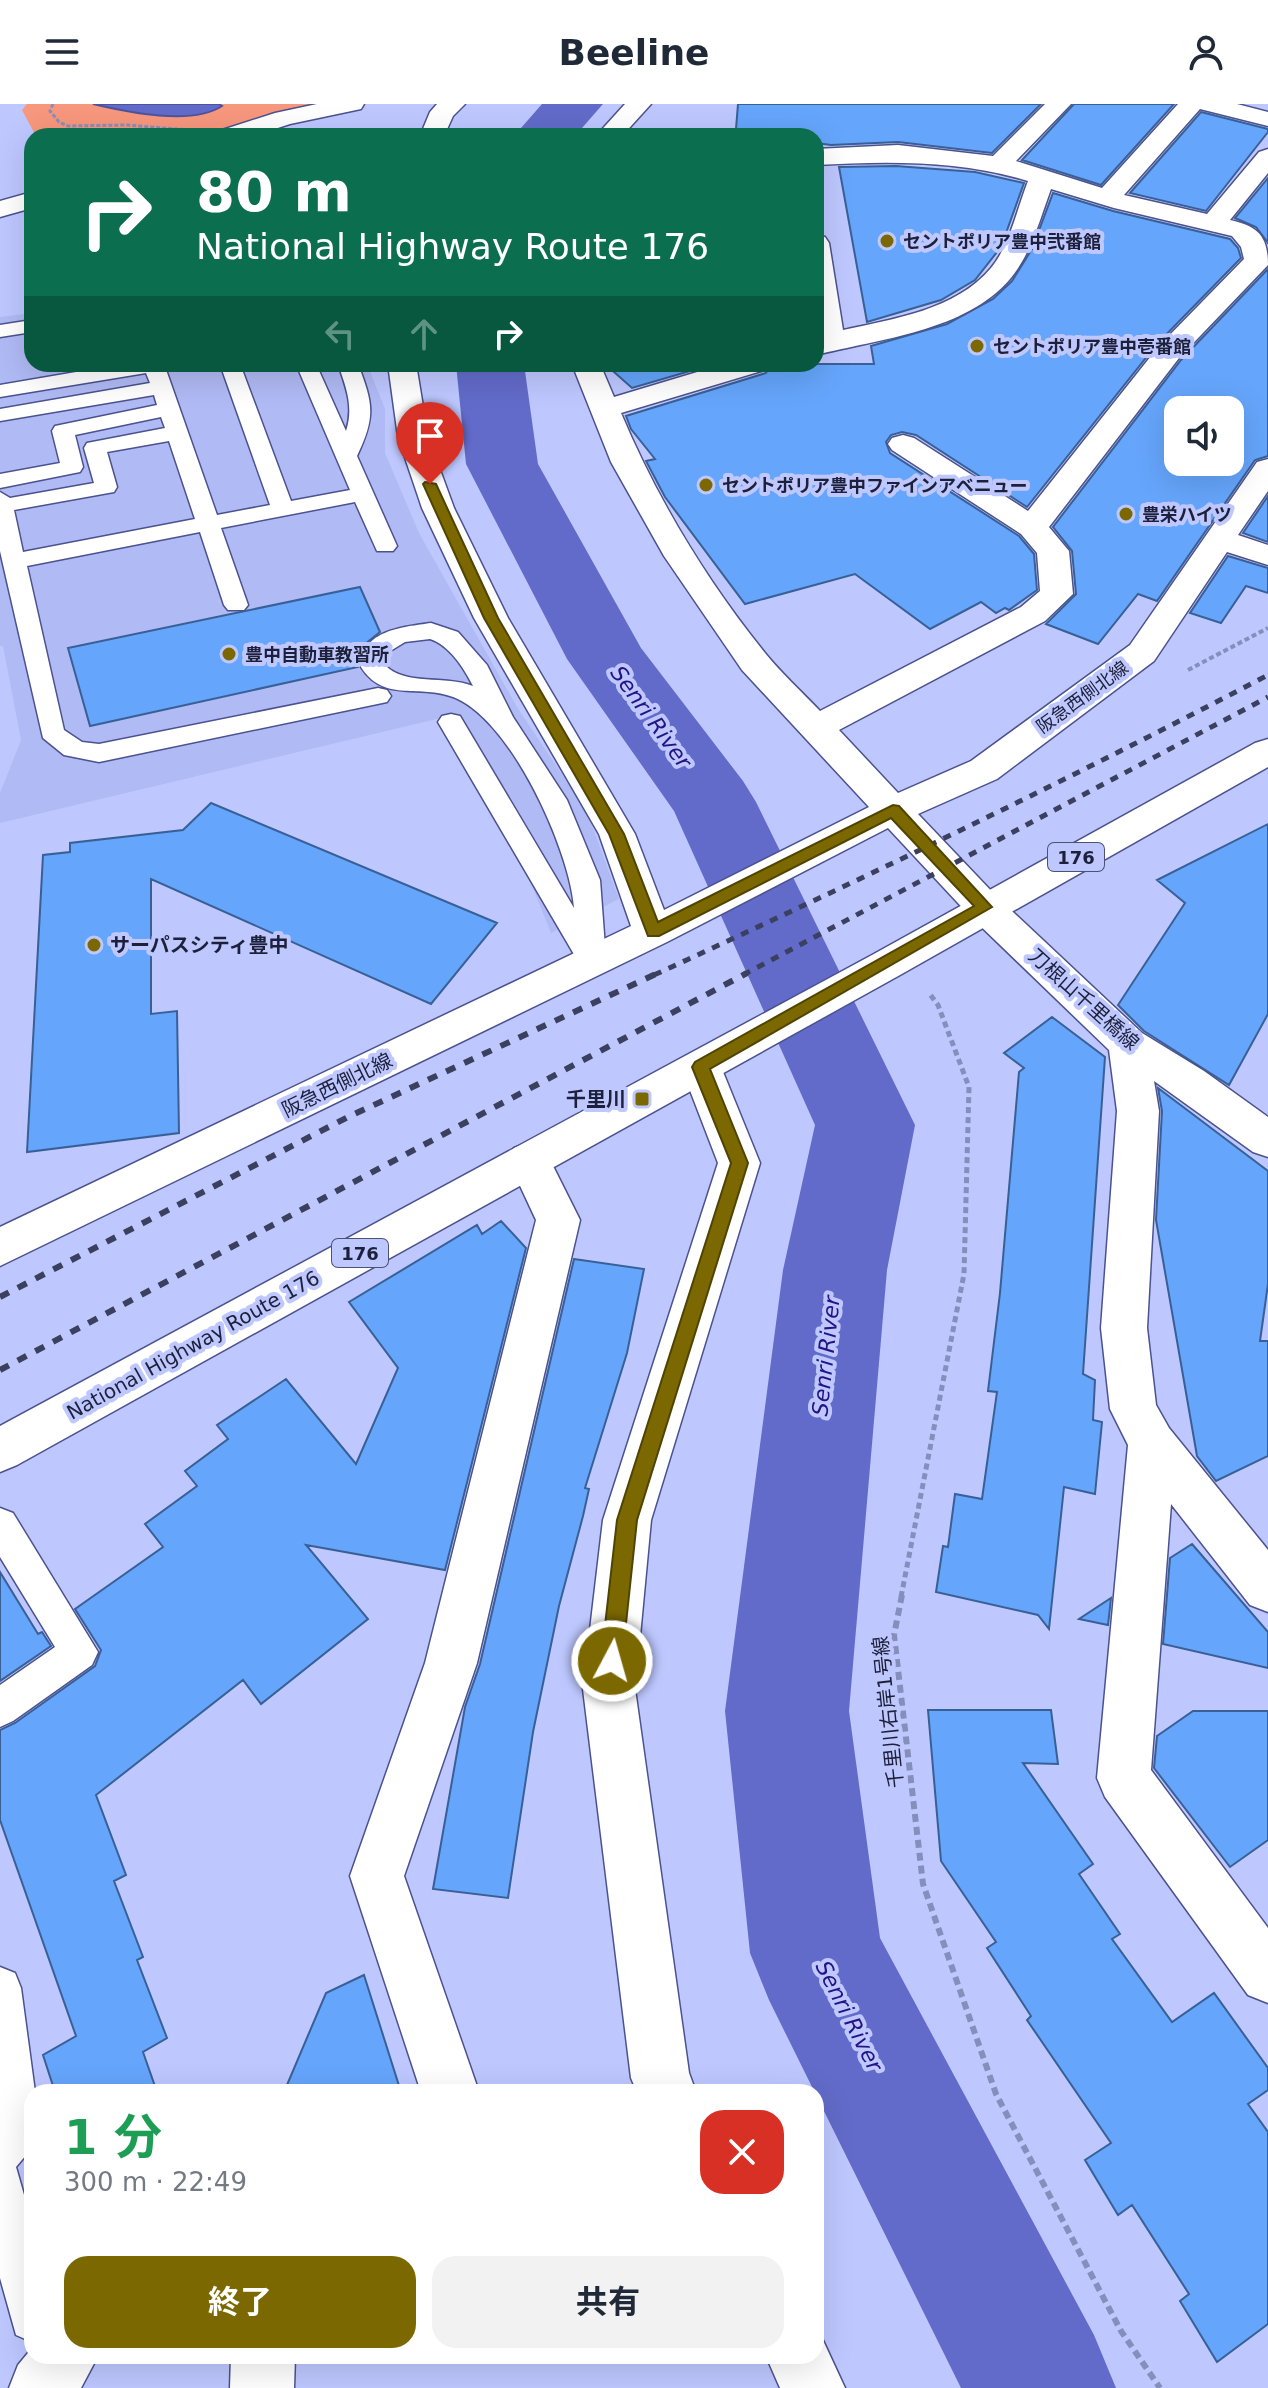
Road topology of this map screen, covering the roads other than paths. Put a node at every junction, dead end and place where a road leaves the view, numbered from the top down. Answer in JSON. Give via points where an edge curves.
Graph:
{"nodes":[{"id":1,"x":352,"y":104,"type":"edge"},
{"id":2,"x":639,"y":104,"type":"edge"},
{"id":3,"x":1059,"y":104,"type":"edge"},
{"id":4,"x":1191,"y":104,"type":"edge"},
{"id":5,"x":1208,"y":104,"type":"edge"},
{"id":6,"x":439,"y":107,"type":"edge"},
{"id":7,"x":1268,"y":119,"type":"edge"},
{"id":8,"x":279,"y":126,"type":"edge"},
{"id":9,"x":434,"y":128,"type":"edge"},
{"id":10,"x":616,"y":128,"type":"edge"},
{"id":11,"x":824,"y":157,"type":"edge"},
{"id":12,"x":1268,"y":157,"type":"edge"},
{"id":13,"x":999,"y":164,"type":"junction"},
{"id":14,"x":1043,"y":177,"type":"junction"},
{"id":15,"x":1108,"y":197,"type":"junction"},
{"id":16,"x":24,"y":202,"type":"edge"},
{"id":17,"x":0,"y":209,"type":"edge"},
{"id":18,"x":1214,"y":222,"type":"junction"},
{"id":19,"x":24,"y":327,"type":"edge"},
{"id":20,"x":0,"y":331,"type":"edge"},
{"id":21,"x":824,"y":344,"type":"edge"},
{"id":22,"x":108,"y":372,"type":"edge"},
{"id":23,"x":157,"y":372,"type":"edge"},
{"id":24,"x":233,"y":372,"type":"edge"},
{"id":25,"x":309,"y":372,"type":"edge"},
{"id":26,"x":351,"y":372,"type":"edge"},
{"id":27,"x":403,"y":372,"type":"edge"},
{"id":28,"x":589,"y":372,"type":"edge"},
{"id":29,"x":728,"y":372,"type":"edge"},
{"id":30,"x":0,"y":391,"type":"edge"},
{"id":31,"x":165,"y":398,"type":"junction"},
{"id":32,"x":604,"y":409,"type":"junction"},
{"id":33,"x":0,"y":415,"type":"edge"},
{"id":34,"x":176,"y":433,"type":"junction"},
{"id":35,"x":903,"y":444,"type":"dead end"},
{"id":36,"x":346,"y":456,"type":"junction"},
{"id":37,"x":1268,"y":468,"type":"edge"},
{"id":38,"x":0,"y":481,"type":"edge"},
{"id":39,"x":363,"y":494,"type":"junction"},
{"id":40,"x":1,"y":503,"type":"edge"},
{"id":41,"x":283,"y":510,"type":"junction"},
{"id":42,"x":207,"y":524,"type":"junction"},
{"id":43,"x":1032,"y":527,"type":"junction"},
{"id":44,"x":1220,"y":540,"type":"junction"},
{"id":45,"x":385,"y":546,"type":"dead end"},
{"id":46,"x":1268,"y":555,"type":"edge"},
{"id":47,"x":14,"y":561,"type":"junction"},
{"id":48,"x":236,"y":605,"type":"dead end"},
{"id":49,"x":378,"y":696,"type":"dead end"},
{"id":50,"x":501,"y":718,"type":"junction"},
{"id":51,"x":451,"y":722,"type":"dead end"},
{"id":52,"x":815,"y":728,"type":"junction"},
{"id":53,"x":1268,"y":751,"type":"edge"},
{"id":54,"x":893,"y":810,"type":"junction"},
{"id":55,"x":984,"y":907,"type":"junction"},
{"id":56,"x":664,"y":926,"type":"junction"},
{"id":57,"x":592,"y":961,"type":"junction"},
{"id":58,"x":1128,"y":1044,"type":"junction"},
{"id":59,"x":710,"y":1062,"type":"junction"},
{"id":60,"x":1268,"y":1140,"type":"edge"},
{"id":61,"x":529,"y":1160,"type":"junction"},
{"id":62,"x":0,"y":1248,"type":"edge"},
{"id":63,"x":1152,"y":1443,"type":"junction"},
{"id":64,"x":0,"y":1450,"type":"edge"},
{"id":65,"x":0,"y":1525,"type":"edge"},
{"id":66,"x":1268,"y":1588,"type":"edge"},
{"id":67,"x":0,"y":1708,"type":"edge"},
{"id":68,"x":1268,"y":1975,"type":"edge"},
{"id":69,"x":0,"y":1988,"type":"edge"},
{"id":70,"x":447,"y":2084,"type":"edge"},
{"id":71,"x":663,"y":2084,"type":"edge"},
{"id":72,"x":0,"y":2153,"type":"edge"},
{"id":73,"x":0,"y":2180,"type":"edge"},
{"id":74,"x":24,"y":2284,"type":"edge"},
{"id":75,"x":263,"y":2364,"type":"edge"},
{"id":76,"x":802,"y":2364,"type":"edge"},
{"id":77,"x":262,"y":2388,"type":"edge"},
{"id":78,"x":813,"y":2388,"type":"edge"}],
"edges":[{"from":1,"to":8,"type":"main road"},
{"from":2,"to":10,"type":"main road"},
{"from":3,"to":13,"type":"main road"},
{"from":4,"to":15,"type":"main road"},
{"from":5,"to":7,"type":"main road"},
{"from":6,"to":9,"type":"main road"},
{"from":11,"to":13,"type":"main road","via":[[898,153]]},
{"from":12,"to":18,"type":"main road"},
{"from":13,"to":14,"type":"main road"},
{"from":14,"to":15,"type":"main road"},
{"from":14,"to":21,"type":"main road","via":[[1004,270],[985,290],[954,309]]},
{"from":15,"to":18,"type":"main road"},
{"from":16,"to":17,"type":"main road"},
{"from":18,"to":43,"type":"main road","via":[[1241,230],[1258,260],[1169,352]]},
{"from":19,"to":20,"type":"lane"},
{"from":22,"to":30,"type":"lane"},
{"from":23,"to":31,"type":"lane"},
{"from":24,"to":41,"type":"lane"},
{"from":25,"to":36,"type":"lane"},
{"from":26,"to":36,"type":"lane","via":[[364,405]]},
{"from":27,"to":56,"type":"main road","via":[[413,437],[438,508],[491,618],[617,834]]},
{"from":28,"to":32,"type":"main road","name":"刀根山千里橋線"},
{"from":29,"to":32,"type":"main road"},
{"from":31,"to":33,"type":"lane"},
{"from":31,"to":34,"type":"lane"},
{"from":31,"to":38,"type":"lane","via":[[63,431],[72,467]]},
{"from":32,"to":52,"type":"main road","name":"刀根山千里橋線","via":[[626,462],[680,556],[754,662]]},
{"from":34,"to":40,"type":"lane","via":[[95,448],[106,487]]},
{"from":34,"to":42,"type":"lane"},
{"from":35,"to":43,"type":"main road"},
{"from":36,"to":39,"type":"lane"},
{"from":37,"to":44,"type":"main road","name":"阪急西側北線"},
{"from":39,"to":41,"type":"lane"},
{"from":39,"to":45,"type":"lane"},
{"from":40,"to":47,"type":"lane"},
{"from":41,"to":42,"type":"lane"},
{"from":42,"to":47,"type":"lane"},
{"from":42,"to":48,"type":"lane"},
{"from":43,"to":52,"type":"main road","via":[[1053,551],[1057,594],[1033,614]]},
{"from":44,"to":46,"type":"main road"},
{"from":44,"to":54,"type":"main road","name":"阪急西側北線","via":[[1142,653],[984,770]]},
{"from":47,"to":49,"type":"lane","via":[[52,732],[61,744],[79,752],[99,753]]},
{"from":50,"to":50,"type":"lane","via":[[455,689],[388,681],[373,667],[373,656],[399,635],[442,632],[478,671]]},
{"from":50,"to":57,"type":"lane","via":[[554,800],[586,880]]},
{"from":51,"to":57,"type":"lane"},
{"from":52,"to":54,"type":"main road","name":"刀根山千里橋線"},
{"from":53,"to":55,"type":"main road","name":"National Highway Route 176","number":"176"},
{"from":54,"to":55,"type":"main road","name":"刀根山千里橋線"},
{"from":54,"to":56,"type":"main road","name":"阪急西側北線"},
{"from":55,"to":58,"type":"main road","name":"刀根山千里橋線"},
{"from":55,"to":59,"type":"main road","name":"National Highway Route 176","number":"176"},
{"from":56,"to":57,"type":"main road","name":"阪急西側北線"},
{"from":57,"to":62,"type":"main road","name":"阪急西側北線"},
{"from":58,"to":60,"type":"main road","name":"刀根山千里橋線"},
{"from":58,"to":63,"type":"main road","via":[[1138,1111],[1124,1328],[1133,1409]]},
{"from":59,"to":61,"type":"main road","name":"National Highway Route 176","number":"176"},
{"from":59,"to":71,"type":"main road","via":[[739,1163],[627,1520],[609,1689]]},
{"from":61,"to":64,"type":"main road","name":"National Highway Route 176","number":"176"},
{"from":61,"to":70,"type":"main road","via":[[558,1220],[451,1663],[377,1876]]},
{"from":63,"to":66,"type":"main road"},
{"from":63,"to":68,"type":"main road","via":[[1124,1778]]},
{"from":65,"to":67,"type":"lane","via":[[79,1652]]},
{"from":69,"to":72,"type":"lane","via":[[19,2130]]},
{"from":73,"to":74,"type":"lane"},
{"from":75,"to":77,"type":"main road"},
{"from":76,"to":78,"type":"main road"}]}
